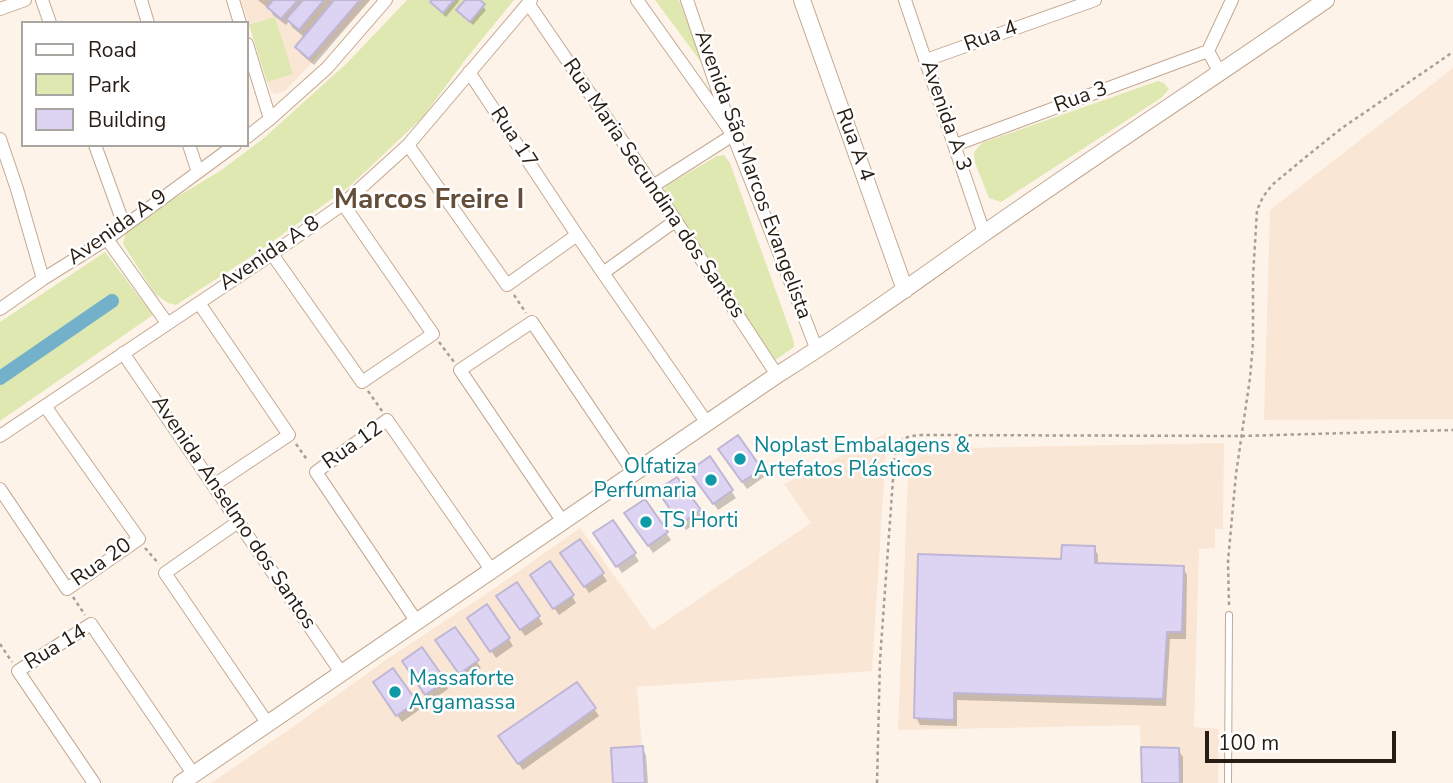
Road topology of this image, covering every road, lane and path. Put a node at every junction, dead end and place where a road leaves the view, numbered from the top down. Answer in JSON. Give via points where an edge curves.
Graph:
{"nodes":[{"id":1,"x":25,"y":0,"type":"edge"},
{"id":2,"x":42,"y":0,"type":"edge"},
{"id":3,"x":141,"y":0,"type":"edge"},
{"id":4,"x":233,"y":0,"type":"edge"},
{"id":5,"x":386,"y":0,"type":"edge"},
{"id":6,"x":637,"y":0,"type":"edge"},
{"id":7,"x":687,"y":0,"type":"edge"},
{"id":8,"x":802,"y":0,"type":"edge"},
{"id":9,"x":905,"y":0,"type":"edge"},
{"id":10,"x":1095,"y":0,"type":"edge"},
{"id":11,"x":1232,"y":0,"type":"edge"},
{"id":12,"x":1326,"y":0,"type":"edge"},
{"id":13,"x":530,"y":2,"type":"edge"},
{"id":14,"x":0,"y":9,"type":"edge"},
{"id":15,"x":49,"y":21,"type":"edge"},
{"id":16,"x":147,"y":21,"type":"edge"},
{"id":17,"x":239,"y":21,"type":"edge"},
{"id":18,"x":248,"y":47,"type":"edge"},
{"id":19,"x":1208,"y":51,"type":"junction"},
{"id":20,"x":1453,"y":52,"type":"edge"},
{"id":21,"x":926,"y":60,"type":"junction"},
{"id":22,"x":469,"y":72,"type":"junction"},
{"id":23,"x":1220,"y":73,"type":"junction"},
{"id":24,"x":270,"y":120,"type":"junction"},
{"id":25,"x":733,"y":135,"type":"junction"},
{"id":26,"x":248,"y":136,"type":"edge"},
{"id":27,"x":0,"y":139,"type":"edge"},
{"id":28,"x":408,"y":145,"type":"junction"},
{"id":29,"x":955,"y":145,"type":"junction"},
{"id":30,"x":96,"y":147,"type":"edge"},
{"id":31,"x":190,"y":147,"type":"edge"},
{"id":32,"x":232,"y":147,"type":"edge"},
{"id":33,"x":198,"y":173,"type":"junction"},
{"id":34,"x":653,"y":186,"type":"junction"},
{"id":35,"x":343,"y":204,"type":"junction"},
{"id":36,"x":675,"y":221,"type":"junction"},
{"id":37,"x":124,"y":225,"type":"junction"},
{"id":38,"x":984,"y":233,"type":"junction"},
{"id":39,"x":577,"y":235,"type":"junction"},
{"id":40,"x":107,"y":239,"type":"junction"},
{"id":41,"x":272,"y":254,"type":"junction"},
{"id":42,"x":603,"y":273,"type":"junction"},
{"id":43,"x":43,"y":279,"type":"junction"},
{"id":44,"x":507,"y":285,"type":"junction"},
{"id":45,"x":905,"y":290,"type":"junction"},
{"id":46,"x":199,"y":303,"type":"junction"},
{"id":47,"x":0,"y":309,"type":"edge"},
{"id":48,"x":532,"y":321,"type":"junction"},
{"id":49,"x":167,"y":323,"type":"junction"},
{"id":50,"x":433,"y":334,"type":"junction"},
{"id":51,"x":817,"y":350,"type":"junction"},
{"id":52,"x":123,"y":353,"type":"junction"},
{"id":53,"x":460,"y":370,"type":"junction"},
{"id":54,"x":777,"y":375,"type":"junction"},
{"id":55,"x":362,"y":383,"type":"junction"},
{"id":56,"x":45,"y":405,"type":"junction"},
{"id":57,"x":387,"y":420,"type":"junction"},
{"id":58,"x":707,"y":423,"type":"junction"},
{"id":59,"x":1453,"y":430,"type":"edge"},
{"id":60,"x":289,"y":435,"type":"junction"},
{"id":61,"x":0,"y":436,"type":"edge"},
{"id":62,"x":1241,"y":436,"type":"junction"},
{"id":63,"x":316,"y":472,"type":"junction"},
{"id":64,"x":634,"y":473,"type":"junction"},
{"id":65,"x":214,"y":485,"type":"junction"},
{"id":66,"x":0,"y":489,"type":"edge"},
{"id":67,"x":238,"y":522,"type":"junction"},
{"id":68,"x":563,"y":522,"type":"junction"},
{"id":69,"x":139,"y":539,"type":"junction"},
{"id":70,"x":492,"y":571,"type":"junction"},
{"id":71,"x":165,"y":572,"type":"junction"},
{"id":72,"x":67,"y":589,"type":"junction"},
{"id":73,"x":1229,"y":615,"type":"joint"},
{"id":74,"x":417,"y":622,"type":"junction"},
{"id":75,"x":91,"y":624,"type":"junction"},
{"id":76,"x":0,"y":644,"type":"edge"},
{"id":77,"x":18,"y":671,"type":"junction"},
{"id":78,"x":342,"y":674,"type":"junction"},
{"id":79,"x":268,"y":724,"type":"junction"},
{"id":80,"x":187,"y":779,"type":"edge"},
{"id":81,"x":94,"y":783,"type":"edge"},
{"id":82,"x":877,"y":783,"type":"edge"},
{"id":83,"x":1228,"y":783,"type":"edge"}],
"edges":[{"from":1,"to":14,"type":"street"},
{"from":2,"to":15,"type":"street"},
{"from":3,"to":16,"type":"street"},
{"from":4,"to":17,"type":"street"},
{"from":5,"to":24,"type":"street","via":[[327,68]]},
{"from":6,"to":25,"type":"street"},
{"from":7,"to":25,"type":"street","name":"Avenida São Marcos Evangelista"},
{"from":8,"to":45,"type":"street","name":"Rua A 4"},
{"from":9,"to":21,"type":"street","name":"Avenida A 3"},
{"from":10,"to":21,"type":"street","name":"Rua 4"},
{"from":11,"to":19,"type":"street"},
{"from":12,"to":23,"type":"street"},
{"from":13,"to":22,"type":"street","name":"Avenida A 8"},
{"from":13,"to":34,"type":"street","name":"Rua Maria Secundina dos Santos"},
{"from":18,"to":24,"type":"street"},
{"from":19,"to":23,"type":"street"},
{"from":19,"to":29,"type":"street","name":"Rua 3"},
{"from":20,"to":62,"type":"path","via":[[1342,128],[1263,197],[1255,226],[1253,343]]},
{"from":21,"to":29,"type":"street","name":"Avenida A 3"},
{"from":22,"to":28,"type":"street","name":"Avenida A 8"},
{"from":22,"to":39,"type":"street","name":"Rua 17"},
{"from":23,"to":38,"type":"street"},
{"from":24,"to":26,"type":"street"},
{"from":25,"to":34,"type":"street"},
{"from":25,"to":51,"type":"street","name":"Avenida São Marcos Evangelista"},
{"from":27,"to":43,"type":"street"},
{"from":28,"to":35,"type":"street","name":"Avenida A 8"},
{"from":28,"to":44,"type":"street"},
{"from":29,"to":38,"type":"street","name":"Avenida A 3"},
{"from":30,"to":37,"type":"street"},
{"from":31,"to":33,"type":"street"},
{"from":32,"to":33,"type":"street","name":"Avenida A 9"},
{"from":33,"to":37,"type":"street","name":"Avenida A 9"},
{"from":34,"to":36,"type":"street","name":"Rua Maria Secundina dos Santos"},
{"from":35,"to":41,"type":"street","name":"Avenida A 8"},
{"from":35,"to":50,"type":"street"},
{"from":36,"to":42,"type":"street"},
{"from":36,"to":54,"type":"street","name":"Rua Maria Secundina dos Santos"},
{"from":37,"to":40,"type":"street","name":"Avenida A 9"},
{"from":38,"to":45,"type":"street"},
{"from":39,"to":42,"type":"street","name":"Rua 17"},
{"from":39,"to":44,"type":"street"},
{"from":40,"to":43,"type":"street","name":"Avenida A 9"},
{"from":40,"to":49,"type":"street"},
{"from":41,"to":46,"type":"street","name":"Avenida A 8"},
{"from":41,"to":55,"type":"street"},
{"from":42,"to":58,"type":"street","name":"Rua 17"},
{"from":43,"to":47,"type":"street","name":"Avenida A 9"},
{"from":44,"to":48,"type":"path"},
{"from":45,"to":51,"type":"street"},
{"from":46,"to":49,"type":"street","name":"Avenida A 8"},
{"from":46,"to":60,"type":"street"},
{"from":48,"to":53,"type":"street"},
{"from":48,"to":64,"type":"street"},
{"from":49,"to":52,"type":"street","name":"Avenida A 8"},
{"from":50,"to":53,"type":"path"},
{"from":50,"to":55,"type":"street"},
{"from":51,"to":54,"type":"street"},
{"from":52,"to":56,"type":"street","name":"Avenida A 8"},
{"from":52,"to":65,"type":"street","name":"Avenida Anselmo dos Santos"},
{"from":53,"to":68,"type":"street"},
{"from":54,"to":58,"type":"street"},
{"from":55,"to":57,"type":"path"},
{"from":56,"to":61,"type":"street","name":"Avenida A 8"},
{"from":56,"to":69,"type":"street","name":"Rua 20"},
{"from":57,"to":63,"type":"street","name":"Rua 12"},
{"from":57,"to":70,"type":"street","name":"Rua 12"},
{"from":58,"to":64,"type":"street"},
{"from":59,"to":62,"type":"path"},
{"from":60,"to":63,"type":"path"},
{"from":60,"to":65,"type":"street"},
{"from":62,"to":73,"type":"path","via":[[1228,561]]},
{"from":62,"to":82,"type":"path","via":[[921,435],[901,440],[895,449],[880,660]]},
{"from":63,"to":74,"type":"street","name":"Rua 12"},
{"from":64,"to":68,"type":"street"},
{"from":65,"to":67,"type":"street","name":"Avenida Anselmo dos Santos"},
{"from":66,"to":72,"type":"street","name":"Rua 20"},
{"from":67,"to":71,"type":"street"},
{"from":67,"to":78,"type":"street","name":"Avenida Anselmo dos Santos"},
{"from":68,"to":70,"type":"street"},
{"from":69,"to":71,"type":"path"},
{"from":69,"to":72,"type":"street","name":"Rua 20"},
{"from":70,"to":74,"type":"street"},
{"from":71,"to":79,"type":"street"},
{"from":72,"to":75,"type":"path"},
{"from":73,"to":83,"type":"lane"},
{"from":74,"to":78,"type":"street"},
{"from":75,"to":77,"type":"street","name":"Rua 14"},
{"from":75,"to":80,"type":"street","name":"Rua 14"},
{"from":76,"to":77,"type":"path"},
{"from":77,"to":81,"type":"street","name":"Rua 14"},
{"from":78,"to":79,"type":"street"},
{"from":79,"to":80,"type":"street"}]}
